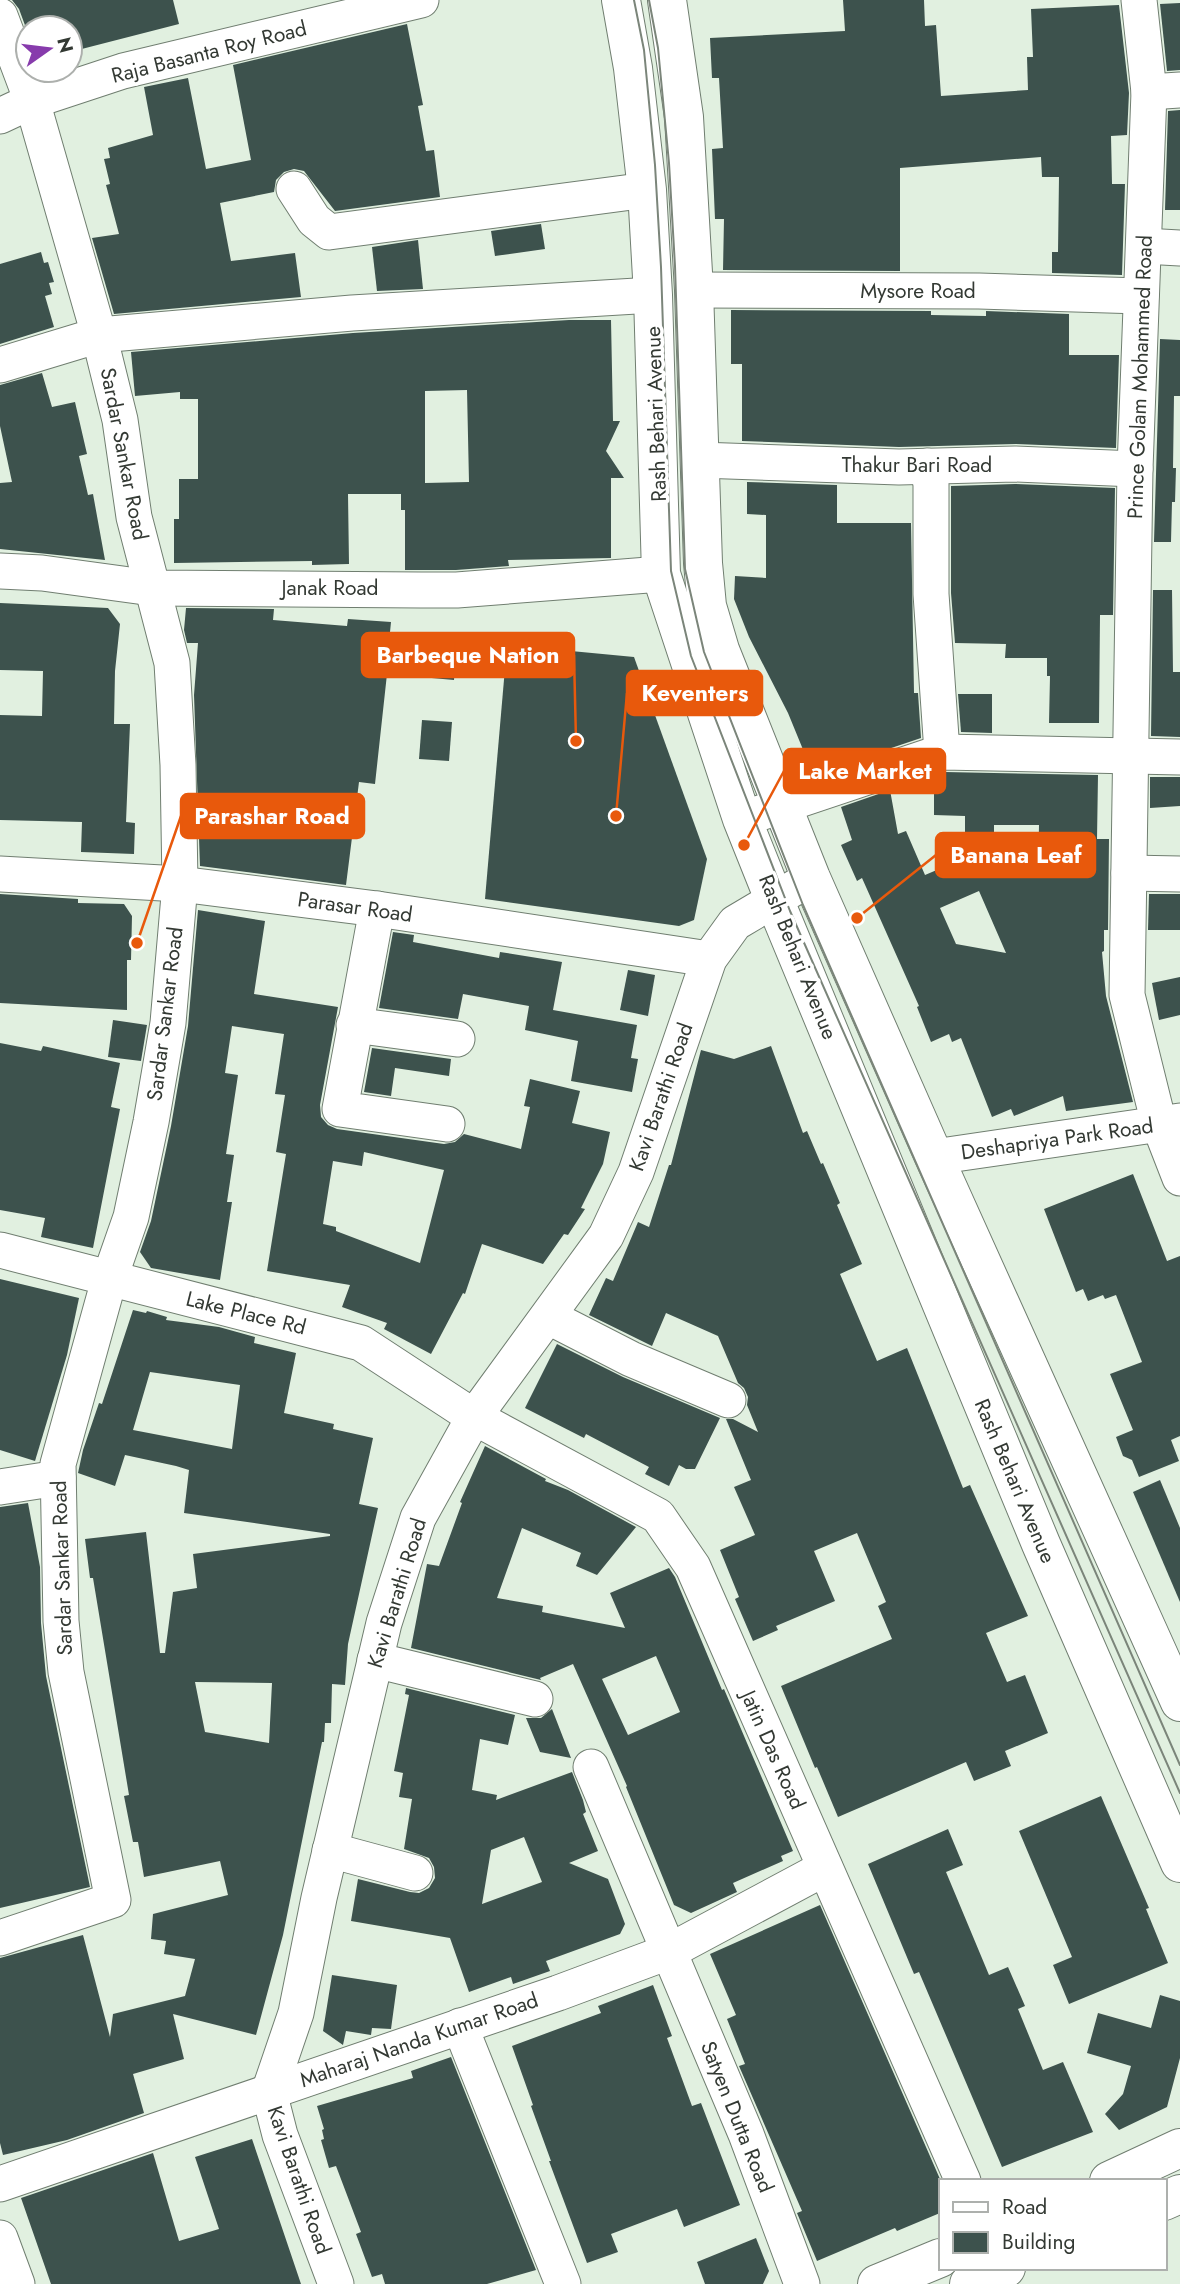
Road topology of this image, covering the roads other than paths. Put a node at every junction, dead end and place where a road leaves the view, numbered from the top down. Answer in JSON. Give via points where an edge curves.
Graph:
{"nodes":[{"id":1,"x":421,"y":0,"type":"edge"},
{"id":2,"x":621,"y":0,"type":"edge"},
{"id":3,"x":667,"y":0,"type":"edge"},
{"id":4,"x":1139,"y":0,"type":"edge"},
{"id":5,"x":0,"y":16,"type":"edge"},
{"id":6,"x":1165,"y":91,"type":"edge"},
{"id":7,"x":32,"y":101,"type":"junction"},
{"id":8,"x":0,"y":116,"type":"edge"},
{"id":9,"x":294,"y":189,"type":"dead end"},
{"id":10,"x":647,"y":190,"type":"junction"},
{"id":11,"x":1144,"y":246,"type":"junction"},
{"id":12,"x":1180,"y":248,"type":"edge"},
{"id":13,"x":694,"y":290,"type":"junction"},
{"id":14,"x":653,"y":295,"type":"junction"},
{"id":15,"x":1141,"y":296,"type":"junction"},
{"id":16,"x":99,"y":335,"type":"junction"},
{"id":17,"x":0,"y":365,"type":"edge"},
{"id":18,"x":699,"y":460,"type":"junction"},
{"id":19,"x":927,"y":466,"type":"junction"},
{"id":20,"x":1135,"y":469,"type":"junction"},
{"id":21,"x":0,"y":571,"type":"edge"},
{"id":22,"x":661,"y":574,"type":"junction"},
{"id":23,"x":152,"y":588,"type":"junction"},
{"id":24,"x":942,"y":752,"type":"junction"},
{"id":25,"x":1130,"y":754,"type":"junction"},
{"id":26,"x":1180,"y":757,"type":"edge"},
{"id":27,"x":783,"y":805,"type":"junction"},
{"id":28,"x":743,"y":819,"type":"junction"},
{"id":29,"x":1129,"y":873,"type":"junction"},
{"id":30,"x":0,"y":874,"type":"edge"},
{"id":31,"x":1180,"y":874,"type":"edge"},
{"id":32,"x":811,"y":878,"type":"junction"},
{"id":33,"x":180,"y":884,"type":"junction"},
{"id":34,"x":774,"y":899,"type":"junction"},
{"id":35,"x":377,"y":909,"type":"junction"},
{"id":36,"x":709,"y":959,"type":"junction"},
{"id":37,"x":354,"y":1025,"type":"junction"},
{"id":38,"x":457,"y":1040,"type":"dead end"},
{"id":39,"x":1170,"y":1123,"type":"edge"},
{"id":40,"x":447,"y":1124,"type":"dead end"},
{"id":41,"x":934,"y":1157,"type":"junction"},
{"id":42,"x":1180,"y":1178,"type":"edge"},
{"id":43,"x":0,"y":1250,"type":"edge"},
{"id":44,"x":109,"y":1280,"type":"junction"},
{"id":45,"x":549,"y":1317,"type":"junction"},
{"id":46,"x":728,"y":1401,"type":"dead end"},
{"id":47,"x":474,"y":1417,"type":"junction"},
{"id":48,"x":58,"y":1478,"type":"junction"},
{"id":49,"x":0,"y":1487,"type":"edge"},
{"id":50,"x":1096,"y":1518,"type":"junction"},
{"id":51,"x":1041,"y":1544,"type":"junction"},
{"id":52,"x":375,"y":1660,"type":"junction"},
{"id":53,"x":535,"y":1699,"type":"dead end"},
{"id":54,"x":1180,"y":1702,"type":"edge"},
{"id":55,"x":591,"y":1767,"type":"dead end"},
{"id":56,"x":330,"y":1850,"type":"junction"},
{"id":57,"x":1180,"y":1863,"type":"edge"},
{"id":58,"x":825,"y":1868,"type":"junction"},
{"id":59,"x":415,"y":1873,"type":"dead end"},
{"id":60,"x":0,"y":1938,"type":"edge"},
{"id":61,"x":668,"y":1952,"type":"junction"},
{"id":62,"x":460,"y":2026,"type":"junction"},
{"id":63,"x":269,"y":2092,"type":"junction"},
{"id":64,"x":1180,"y":2147,"type":"edge"},
{"id":65,"x":962,"y":2179,"type":"edge"},
{"id":66,"x":1113,"y":2179,"type":"edge"},
{"id":67,"x":0,"y":2184,"type":"edge"},
{"id":68,"x":0,"y":2238,"type":"edge"},
{"id":69,"x":939,"y":2258,"type":"edge"},
{"id":70,"x":17,"y":2284,"type":"edge"},
{"id":71,"x":336,"y":2284,"type":"edge"},
{"id":72,"x":563,"y":2284,"type":"edge"},
{"id":73,"x":802,"y":2284,"type":"edge"},
{"id":74,"x":877,"y":2284,"type":"edge"}],
"edges":[{"from":1,"to":7,"type":"street","name":"Raja Basanta Roy Road","via":[[123,71]]},
{"from":2,"to":10,"type":"main road","name":"Rash Behari Avenue"},
{"from":3,"to":13,"type":"main road","name":"Rash Behari Avenue","via":[[684,117]]},
{"from":4,"to":6,"type":"street","name":"Prince Golam Mohammed Road"},
{"from":5,"to":7,"type":"street","name":"Sardar Sankar Road"},
{"from":6,"to":11,"type":"street","name":"Prince Golam Mohammed Road"},
{"from":7,"to":8,"type":"street","name":"Raja Basanta Roy Road"},
{"from":7,"to":16,"type":"street","name":"Sardar Sankar Road"},
{"from":9,"to":10,"type":"street","via":[[314,220],[329,232]]},
{"from":10,"to":14,"type":"main road","name":"Rash Behari Avenue"},
{"from":11,"to":12,"type":"street"},
{"from":11,"to":15,"type":"street","name":"Prince Golam Mohammed Road"},
{"from":13,"to":15,"type":"street","name":"Mysore Road"},
{"from":13,"to":18,"type":"main road","name":"Rash Behari Avenue"},
{"from":14,"to":16,"type":"street","via":[[352,313]]},
{"from":14,"to":22,"type":"main road","name":"Rash Behari Avenue"},
{"from":15,"to":20,"type":"street","name":"Prince Golam Mohammed Road"},
{"from":16,"to":17,"type":"street"},
{"from":16,"to":23,"type":"street","name":"Sardar Sankar Road"},
{"from":18,"to":19,"type":"street","name":"Thakur Bari Road"},
{"from":18,"to":27,"type":"main road","name":"Rash Behari Avenue","via":[[707,606],[720,650]]},
{"from":19,"to":20,"type":"street","name":"Thakur Bari Road"},
{"from":19,"to":24,"type":"street"},
{"from":20,"to":25,"type":"street","name":"Prince Golam Mohammed Road"},
{"from":21,"to":23,"type":"street","name":"Janak Road"},
{"from":22,"to":23,"type":"street","name":"Janak Road","via":[[457,590]]},
{"from":22,"to":28,"type":"main road","name":"Rash Behari Avenue"},
{"from":23,"to":33,"type":"street","name":"Sardar Sankar Road","via":[[172,663]]},
{"from":24,"to":25,"type":"street"},
{"from":24,"to":27,"type":"street"},
{"from":25,"to":26,"type":"street"},
{"from":25,"to":29,"type":"street","name":"Prince Golam Mohammed Road"},
{"from":27,"to":28,"type":"street"},
{"from":27,"to":32,"type":"main road","name":"Rash Behari Avenue"},
{"from":28,"to":34,"type":"main road","name":"Rash Behari Avenue"},
{"from":29,"to":31,"type":"street"},
{"from":29,"to":39,"type":"street","via":[[1127,995]]},
{"from":30,"to":33,"type":"street","name":"Parasar Road"},
{"from":32,"to":34,"type":"street","name":"Kavi Barathi Road"},
{"from":32,"to":41,"type":"main road","name":"Rash Behari Avenue"},
{"from":33,"to":35,"type":"street","name":"Parasar Road"},
{"from":33,"to":44,"type":"street","name":"Sardar Sankar Road","via":[[168,1023],[151,1122],[131,1217]]},
{"from":34,"to":36,"type":"street","name":"Kavi Barathi Road","via":[[735,923]]},
{"from":34,"to":51,"type":"main road","name":"Rash Behari Avenue"},
{"from":35,"to":36,"type":"street","name":"Parasar Road"},
{"from":35,"to":37,"type":"street"},
{"from":36,"to":45,"type":"street","name":"Kavi Barathi Road","via":[[636,1172],[606,1237]]},
{"from":37,"to":38,"type":"street"},
{"from":37,"to":40,"type":"street","via":[[340,1109]]},
{"from":39,"to":41,"type":"street","name":"Deshapriya Park Road"},
{"from":39,"to":42,"type":"street"},
{"from":41,"to":50,"type":"main road","name":"Rash Behari Avenue"},
{"from":43,"to":44,"type":"street","name":"Lake Place Rd"},
{"from":44,"to":47,"type":"street","name":"Lake Place Rd","via":[[361,1343]]},
{"from":44,"to":48,"type":"street","name":"Sardar Sankar Road"},
{"from":45,"to":46,"type":"street"},
{"from":45,"to":47,"type":"street","name":"Kavi Barathi Road"},
{"from":47,"to":52,"type":"street","name":"Kavi Barathi Road","via":[[418,1518]]},
{"from":47,"to":58,"type":"street","name":"Jatin Das Road","via":[[658,1516],[693,1567]]},
{"from":48,"to":49,"type":"street"},
{"from":48,"to":60,"type":"street","name":"Sardar Sankar Road","via":[[66,1672],[113,1900]]},
{"from":50,"to":51,"type":"main road"},
{"from":50,"to":54,"type":"main road","name":"Rash Behari Avenue"},
{"from":51,"to":57,"type":"main road","name":"Rash Behari Avenue"},
{"from":52,"to":53,"type":"street"},
{"from":52,"to":56,"type":"street","name":"Kavi Barathi Road"},
{"from":55,"to":61,"type":"street","name":"Satyen Dutta Road"},
{"from":56,"to":59,"type":"street"},
{"from":56,"to":63,"type":"street","name":"Kavi Barathi Road","via":[[296,2012]]},
{"from":58,"to":61,"type":"street","name":"Maharaj Nanda Kumar Road"},
{"from":58,"to":65,"type":"street","name":"Jatin Das Road"},
{"from":61,"to":62,"type":"street","name":"Maharaj Nanda Kumar Road"},
{"from":61,"to":73,"type":"street","name":"Satyen Dutta Road","via":[[746,2134]]},
{"from":62,"to":63,"type":"street","name":"Maharaj Nanda Kumar Road"},
{"from":62,"to":72,"type":"street"},
{"from":63,"to":67,"type":"street","name":"Maharaj Nanda Kumar Road"},
{"from":63,"to":71,"type":"street","name":"Kavi Barathi Road","via":[[280,2136]]},
{"from":64,"to":66,"type":"main road"},
{"from":68,"to":70,"type":"street"},
{"from":69,"to":74,"type":"main road"}]}
